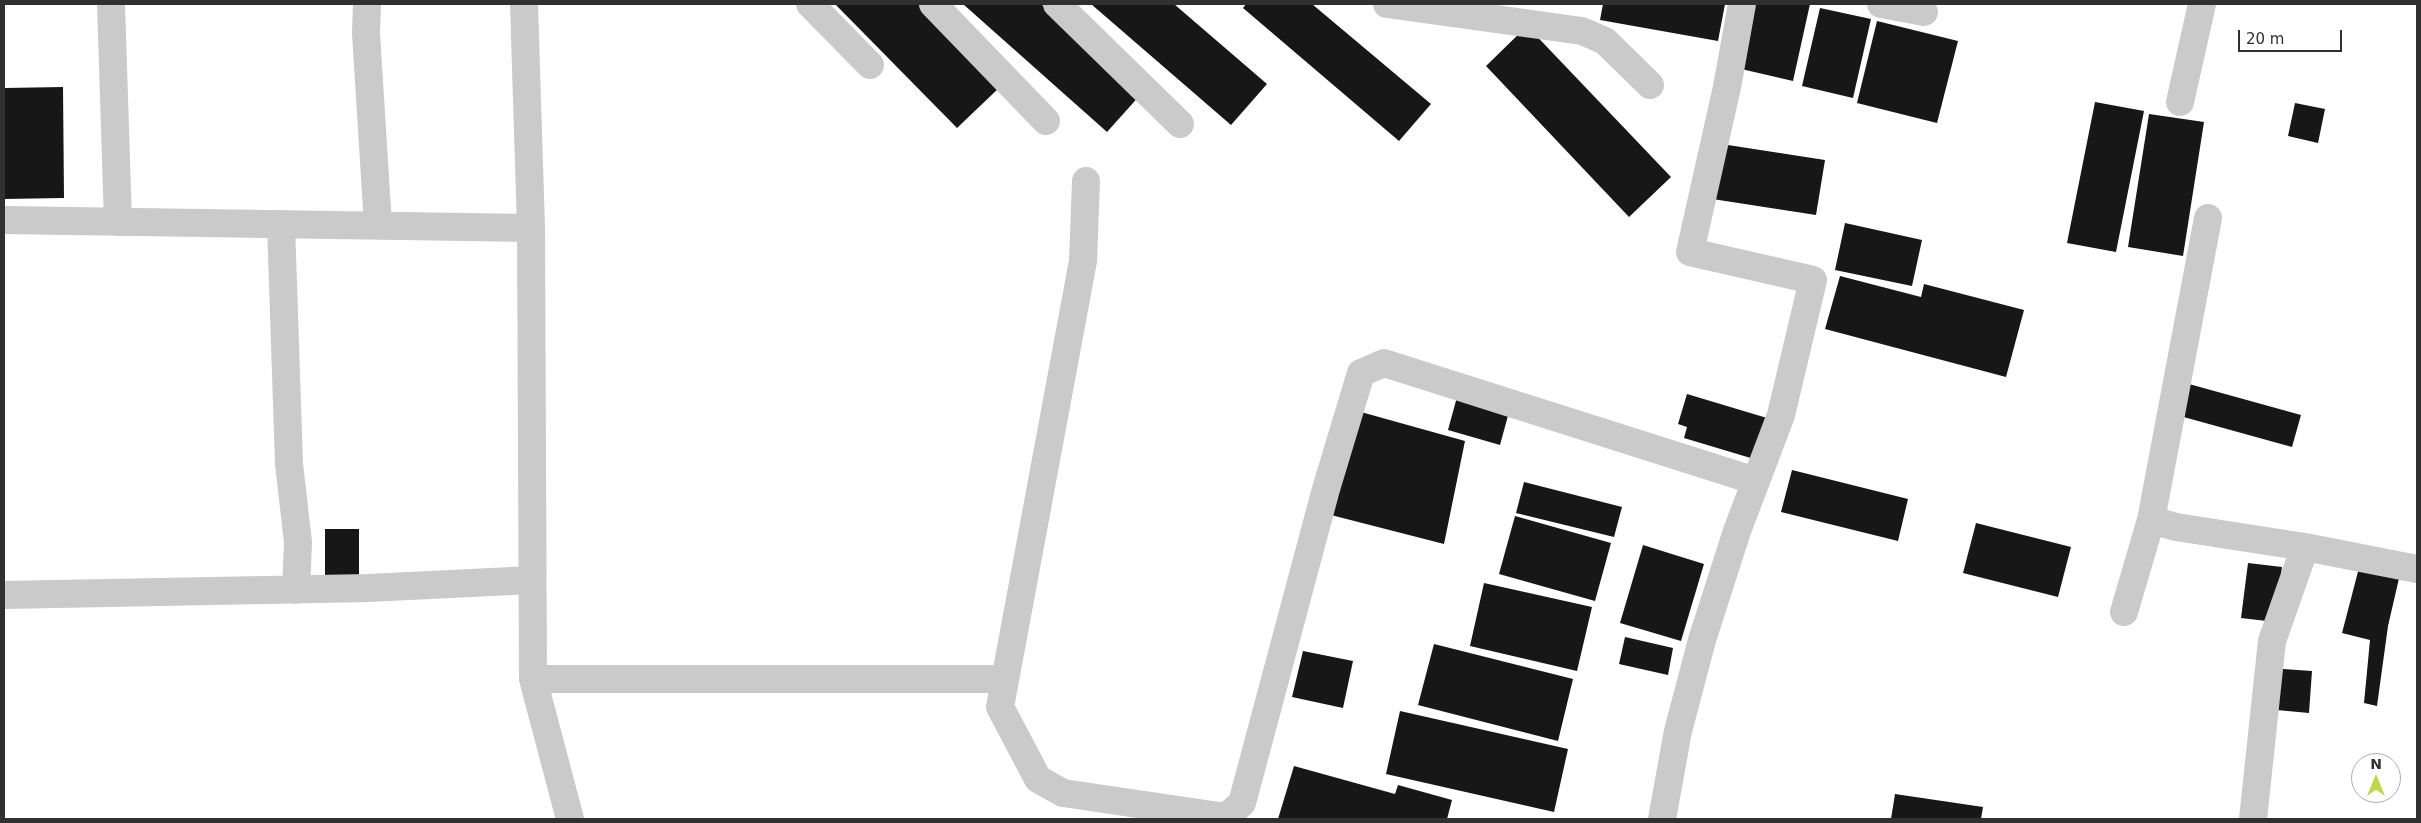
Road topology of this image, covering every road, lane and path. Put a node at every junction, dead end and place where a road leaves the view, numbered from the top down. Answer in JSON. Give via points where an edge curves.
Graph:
{"nodes":[{"id":1,"x":111,"y":4,"type":"edge"},
{"id":2,"x":367,"y":4,"type":"edge"},
{"id":3,"x":524,"y":4,"type":"edge"},
{"id":4,"x":810,"y":4,"type":"edge"},
{"id":5,"x":934,"y":4,"type":"edge"},
{"id":6,"x":1057,"y":4,"type":"edge"},
{"id":7,"x":1387,"y":4,"type":"edge"},
{"id":8,"x":1742,"y":4,"type":"edge"},
{"id":9,"x":1881,"y":4,"type":"edge"},
{"id":10,"x":2202,"y":4,"type":"edge"},
{"id":11,"x":1924,"y":12,"type":"dead end"},
{"id":12,"x":870,"y":65,"type":"dead end"},
{"id":13,"x":1650,"y":85,"type":"dead end"},
{"id":14,"x":2180,"y":102,"type":"dead end"},
{"id":15,"x":1046,"y":121,"type":"dead end"},
{"id":16,"x":1180,"y":124,"type":"dead end"},
{"id":17,"x":1086,"y":181,"type":"dead end"},
{"id":18,"x":2208,"y":218,"type":"dead end"},
{"id":19,"x":4,"y":220,"type":"edge"},
{"id":20,"x":118,"y":222,"type":"junction"},
{"id":21,"x":281,"y":224,"type":"junction"},
{"id":22,"x":378,"y":225,"type":"junction"},
{"id":23,"x":531,"y":228,"type":"junction"},
{"id":24,"x":1756,"y":481,"type":"junction"},
{"id":25,"x":2151,"y":520,"type":"junction"},
{"id":26,"x":2305,"y":547,"type":"junction"},
{"id":27,"x":2417,"y":569,"type":"edge"},
{"id":28,"x":532,"y":580,"type":"junction"},
{"id":29,"x":296,"y":590,"type":"junction"},
{"id":30,"x":4,"y":595,"type":"edge"},
{"id":31,"x":2124,"y":612,"type":"dead end"},
{"id":32,"x":533,"y":679,"type":"junction"},
{"id":33,"x":1006,"y":679,"type":"junction"},
{"id":34,"x":570,"y":819,"type":"edge"},
{"id":35,"x":1662,"y":819,"type":"edge"},
{"id":36,"x":2253,"y":819,"type":"edge"}],
"edges":[{"from":1,"to":20,"type":"street"},
{"from":2,"to":22,"type":"street"},
{"from":3,"to":23,"type":"street"},
{"from":4,"to":12,"type":"street"},
{"from":5,"to":15,"type":"street"},
{"from":6,"to":16,"type":"street"},
{"from":7,"to":13,"type":"street","via":[[1582,31],[1605,41]]},
{"from":8,"to":24,"type":"street","via":[[1690,252],[1813,280],[1781,415]]},
{"from":9,"to":11,"type":"street"},
{"from":10,"to":14,"type":"street"},
{"from":17,"to":33,"type":"street","via":[[1083,261]]},
{"from":18,"to":25,"type":"street"},
{"from":19,"to":20,"type":"street"},
{"from":20,"to":21,"type":"street"},
{"from":21,"to":22,"type":"street"},
{"from":21,"to":29,"type":"street","via":[[289,464],[298,542]]},
{"from":22,"to":23,"type":"street"},
{"from":23,"to":28,"type":"street"},
{"from":24,"to":33,"type":"street","via":[[1384,363],[1361,373],[1326,489],[1242,803],[1226,817],[1063,793],[1038,779],[1000,707]]},
{"from":24,"to":35,"type":"street","via":[[1702,640],[1678,731]]},
{"from":25,"to":26,"type":"street","via":[[2176,527]]},
{"from":25,"to":31,"type":"street"},
{"from":26,"to":27,"type":"street"},
{"from":26,"to":36,"type":"street","via":[[2272,641]]},
{"from":28,"to":29,"type":"street"},
{"from":28,"to":32,"type":"street"},
{"from":29,"to":30,"type":"street"},
{"from":32,"to":33,"type":"street"},
{"from":32,"to":34,"type":"street"}]}
